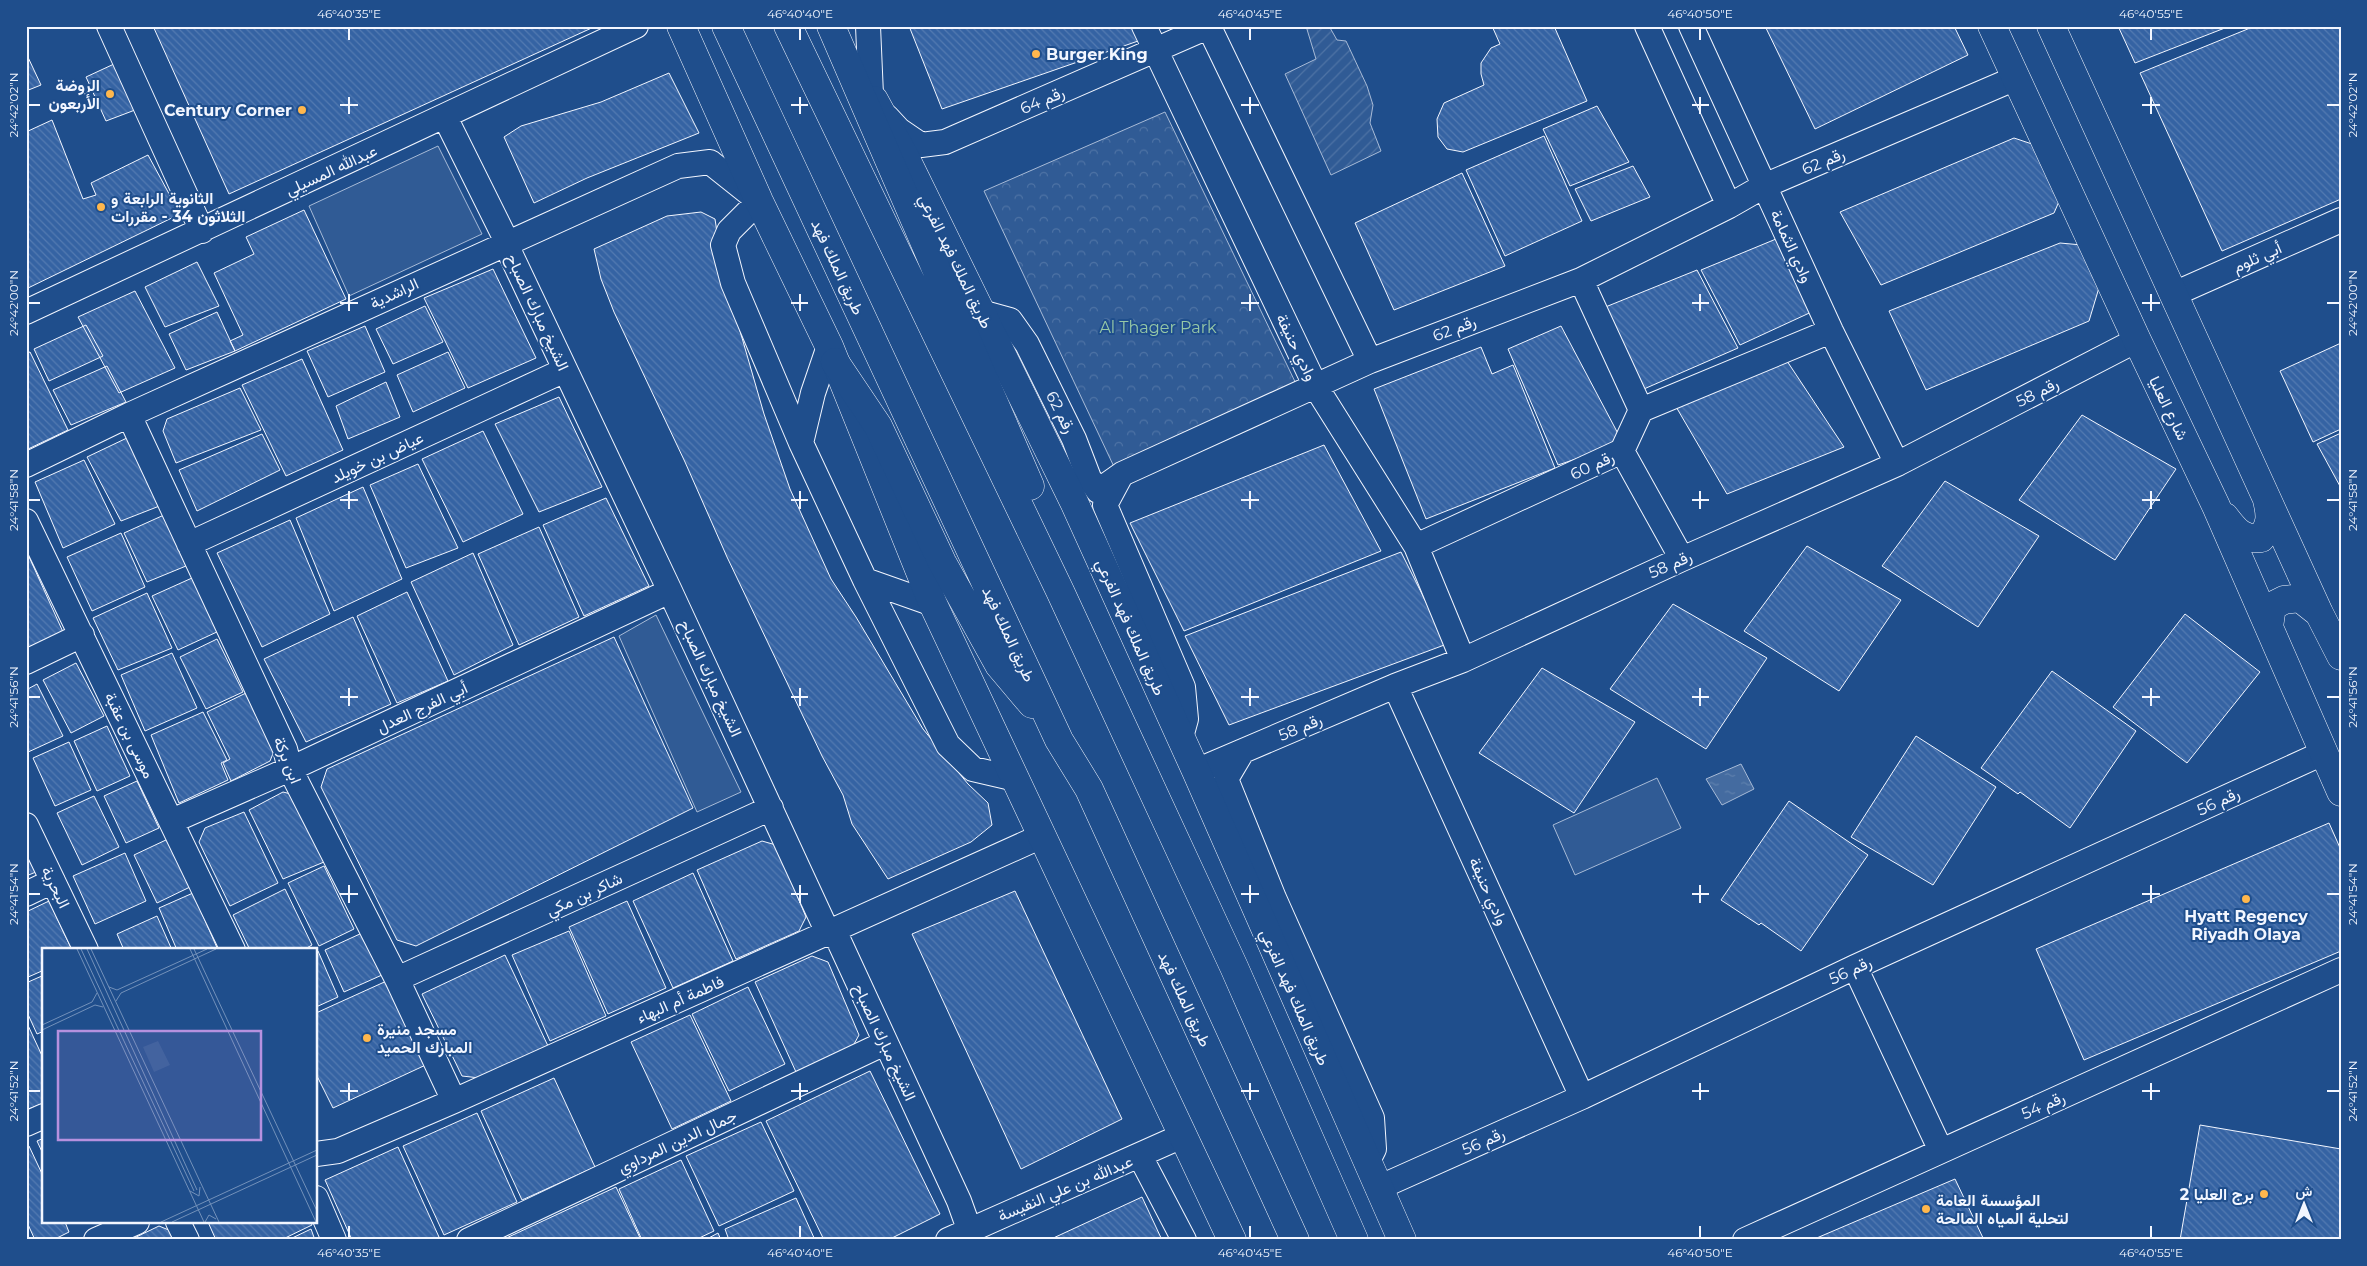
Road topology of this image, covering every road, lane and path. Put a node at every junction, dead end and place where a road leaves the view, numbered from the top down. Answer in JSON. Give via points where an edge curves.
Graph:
{"nodes":[{"id":1,"x":109,"y":26,"type":"edge"},
{"id":2,"x":636,"y":26,"type":"edge"},
{"id":3,"x":681,"y":26,"type":"edge"},
{"id":4,"x":726,"y":26,"type":"edge"},
{"id":5,"x":788,"y":26,"type":"edge"},
{"id":6,"x":832,"y":26,"type":"edge"},
{"id":7,"x":868,"y":26,"type":"edge"},
{"id":8,"x":1144,"y":26,"type":"edge"},
{"id":9,"x":1647,"y":26,"type":"edge"},
{"id":10,"x":1691,"y":26,"type":"edge"},
{"id":11,"x":1992,"y":26,"type":"edge"},
{"id":12,"x":2051,"y":26,"type":"edge"},
{"id":13,"x":1210,"y":27,"type":"edge"},
{"id":14,"x":1155,"y":51,"type":"junction"},
{"id":15,"x":2016,"y":78,"type":"junction"},
{"id":16,"x":876,"y":103,"type":"junction"},
{"id":17,"x":445,"y":117,"type":"junction"},
{"id":18,"x":1764,"y":186,"type":"junction"},
{"id":19,"x":759,"y":201,"type":"junction"},
{"id":20,"x":1730,"y":206,"type":"junction"},
{"id":21,"x":2341,"y":220,"type":"edge"},
{"id":22,"x":202,"y":231,"type":"junction"},
{"id":23,"x":507,"y":242,"type":"junction"},
{"id":24,"x":1581,"y":280,"type":"junction"},
{"id":25,"x":2174,"y":294,"type":"junction"},
{"id":26,"x":26,"y":312,"type":"edge"},
{"id":27,"x":981,"y":312,"type":"junction"},
{"id":28,"x":1831,"y":331,"type":"junction"},
{"id":29,"x":2136,"y":340,"type":"junction"},
{"id":30,"x":832,"y":354,"type":"junction"},
{"id":31,"x":1370,"y":361,"type":"junction"},
{"id":32,"x":564,"y":370,"type":"junction"},
{"id":33,"x":1316,"y":387,"type":"junction"},
{"id":34,"x":1641,"y":410,"type":"junction"},
{"id":35,"x":129,"y":415,"type":"junction"},
{"id":36,"x":801,"y":444,"type":"junction"},
{"id":37,"x":1622,"y":451,"type":"junction"},
{"id":38,"x":1897,"y":464,"type":"junction"},
{"id":39,"x":26,"y":466,"type":"edge"},
{"id":40,"x":1122,"y":474,"type":"junction"},
{"id":41,"x":2264,"y":490,"type":"junction"},
{"id":42,"x":2216,"y":506,"type":"junction"},
{"id":43,"x":26,"y":521,"type":"edge"},
{"id":44,"x":189,"y":544,"type":"junction"},
{"id":45,"x":1416,"y":546,"type":"junction"},
{"id":46,"x":1682,"y":558,"type":"junction"},
{"id":47,"x":865,"y":580,"type":"junction"},
{"id":48,"x":670,"y":591,"type":"junction"},
{"id":49,"x":1060,"y":591,"type":"junction"},
{"id":50,"x":933,"y":604,"type":"junction"},
{"id":51,"x":2319,"y":613,"type":"junction"},
{"id":52,"x":2268,"y":627,"type":"junction"},
{"id":53,"x":82,"y":635,"type":"junction"},
{"id":54,"x":2341,"y":656,"type":"edge"},
{"id":55,"x":1463,"y":660,"type":"junction"},
{"id":56,"x":26,"y":662,"type":"edge"},
{"id":57,"x":1395,"y":686,"type":"junction"},
{"id":58,"x":1181,"y":737,"type":"junction"},
{"id":59,"x":1059,"y":740,"type":"junction"},
{"id":60,"x":1242,"y":752,"type":"junction"},
{"id":61,"x":2323,"y":753,"type":"junction"},
{"id":62,"x":290,"y":769,"type":"junction"},
{"id":63,"x":1196,"y":771,"type":"junction"},
{"id":64,"x":1016,"y":779,"type":"junction"},
{"id":65,"x":2341,"y":792,"type":"edge"},
{"id":66,"x":771,"y":808,"type":"junction"},
{"id":67,"x":172,"y":821,"type":"junction"},
{"id":68,"x":26,"y":825,"type":"edge"},
{"id":69,"x":1042,"y":836,"type":"junction"},
{"id":70,"x":53,"y":881,"type":"junction"},
{"id":71,"x":26,"y":894,"type":"edge"},
{"id":72,"x":828,"y":933,"type":"junction"},
{"id":73,"x":85,"y":948,"type":"edge"},
{"id":74,"x":232,"y":948,"type":"edge"},
{"id":75,"x":1855,"y":967,"type":"junction"},
{"id":76,"x":2341,"y":970,"type":"edge"},
{"id":77,"x":398,"y":979,"type":"junction"},
{"id":78,"x":885,"y":1043,"type":"junction"},
{"id":79,"x":1582,"y":1097,"type":"junction"},
{"id":80,"x":454,"y":1101,"type":"junction"},
{"id":81,"x":42,"y":1117,"type":"edge"},
{"id":82,"x":26,"y":1124,"type":"edge"},
{"id":83,"x":1182,"y":1136,"type":"junction"},
{"id":84,"x":1941,"y":1151,"type":"junction"},
{"id":85,"x":318,"y":1154,"type":"edge"},
{"id":86,"x":1140,"y":1156,"type":"junction"},
{"id":87,"x":1367,"y":1163,"type":"junction"},
{"id":88,"x":1378,"y":1188,"type":"junction"},
{"id":89,"x":318,"y":1203,"type":"edge"},
{"id":90,"x":132,"y":1224,"type":"edge"},
{"id":91,"x":179,"y":1224,"type":"edge"},
{"id":92,"x":963,"y":1237,"type":"edge"},
{"id":93,"x":96,"y":1240,"type":"edge"},
{"id":94,"x":187,"y":1240,"type":"edge"},
{"id":95,"x":334,"y":1240,"type":"edge"},
{"id":96,"x":469,"y":1240,"type":"edge"},
{"id":97,"x":1184,"y":1240,"type":"edge"},
{"id":98,"x":1232,"y":1240,"type":"edge"},
{"id":99,"x":1295,"y":1240,"type":"edge"},
{"id":100,"x":1354,"y":1240,"type":"edge"},
{"id":101,"x":1402,"y":1240,"type":"edge"},
{"id":102,"x":1745,"y":1240,"type":"edge"}],
"edges":[{"from":1,"to":22,"type":"street"},
{"from":2,"to":17,"type":"street","name":"عبدالله المسيلي"},
{"from":3,"to":19,"type":"main road"},
{"from":4,"to":59,"type":"main road","name":"طريق الملك فهد"},
{"from":5,"to":49,"type":"main road"},
{"from":6,"to":16,"type":"main road","name":"طريق الملك فهد الفرعي"},
{"from":6,"to":49,"type":"main road","via":[[1034,496]]},
{"from":7,"to":16,"type":"street"},
{"from":8,"to":14,"type":"street","name":"وادي حنيفة"},
{"from":9,"to":20,"type":"street"},
{"from":10,"to":18,"type":"street","name":"وادي الثمامة"},
{"from":11,"to":15,"type":"main road","name":"شارع العليا"},
{"from":12,"to":25,"type":"main road"},
{"from":13,"to":14,"type":"street","name":"رقم 64"},
{"from":13,"to":31,"type":"street"},
{"from":14,"to":16,"type":"street","name":"رقم 64","via":[[945,142],[921,145],[898,130]]},
{"from":14,"to":33,"type":"street","name":"وادي حنيفة"},
{"from":15,"to":18,"type":"street","name":"رقم 62"},
{"from":15,"to":29,"type":"main road","name":"شارع العليا"},
{"from":16,"to":27,"type":"main road","name":"طريق الملك فهد الفرعي"},
{"from":17,"to":22,"type":"street","name":"عبدالله المسيلي"},
{"from":17,"to":23,"type":"street","name":"الشيخ مبارك الصباح"},
{"from":18,"to":20,"type":"street","name":"رقم 62"},
{"from":18,"to":28,"type":"street","name":"وادي الثمامة"},
{"from":19,"to":23,"type":"street","name":"الراشدية","via":[[710,162],[678,166]]},
{"from":19,"to":30,"type":"main road"},
{"from":19,"to":36,"type":"street","via":[[729,231],[723,245],[734,283]]},
{"from":20,"to":24,"type":"street","name":"رقم 62"},
{"from":21,"to":25,"type":"street","name":"أبي ثلوم"},
{"from":22,"to":26,"type":"street","name":"عبدالله المسيلي"},
{"from":23,"to":32,"type":"street","name":"الشيخ مبارك الصباح"},
{"from":23,"to":35,"type":"street","name":"الراشدية"},
{"from":24,"to":31,"type":"street","name":"رقم 62"},
{"from":24,"to":34,"type":"street"},
{"from":25,"to":41,"type":"main road"},
{"from":27,"to":40,"type":"street","name":"رقم 62","via":[[1010,320],[1027,344],[1098,491]]},
{"from":27,"to":58,"type":"main road","name":"طريق الملك فهد الفرعي","via":[[1074,502]]},
{"from":28,"to":34,"type":"street"},
{"from":28,"to":38,"type":"street","name":"وادي الثمامة"},
{"from":29,"to":38,"type":"street","name":"رقم 58"},
{"from":29,"to":42,"type":"main road","name":"شارع العليا"},
{"from":30,"to":36,"type":"street","via":[[813,393]]},
{"from":30,"to":50,"type":"main road"},
{"from":30,"to":59,"type":"main road","via":[[878,426],[942,562],[999,665]]},
{"from":31,"to":33,"type":"street","name":"رقم 62"},
{"from":32,"to":44,"type":"street","name":"عياض بن خويلد"},
{"from":32,"to":48,"type":"street","name":"الشيخ مبارك الصباح"},
{"from":33,"to":40,"type":"street","name":"رقم 62"},
{"from":33,"to":45,"type":"street","name":"وادي حنيفة"},
{"from":34,"to":37,"type":"street","name":"رقم 60"},
{"from":35,"to":39,"type":"street","name":"الراشدية"},
{"from":35,"to":44,"type":"street","name":"ابن بركة"},
{"from":36,"to":47,"type":"street"},
{"from":37,"to":45,"type":"street","name":"رقم 60"},
{"from":37,"to":46,"type":"street"},
{"from":38,"to":46,"type":"street","name":"رقم 58"},
{"from":40,"to":58,"type":"street","via":[[1105,505],[1183,687],[1186,719]]},
{"from":41,"to":42,"type":"main road","via":[[2271,518],[2261,538],[2252,539],[2238,534]]},
{"from":41,"to":51,"type":"main road"},
{"from":42,"to":52,"type":"main road","name":"شارع العليا"},
{"from":43,"to":53,"type":"street","name":"موسى بن عقبة"},
{"from":44,"to":62,"type":"street","name":"ابن بركة","via":[[285,749]]},
{"from":45,"to":55,"type":"street","name":"وادي حنيفة"},
{"from":46,"to":55,"type":"street","name":"رقم 58"},
{"from":47,"to":50,"type":"street"},
{"from":47,"to":64,"type":"street","via":[[948,744],[974,769]]},
{"from":48,"to":62,"type":"street","name":"أبي الفرج العدل"},
{"from":48,"to":66,"type":"street","name":"الشيخ مبارك الصباح"},
{"from":49,"to":100,"type":"main road","via":[[1234,967]]},
{"from":50,"to":64,"type":"main road"},
{"from":51,"to":52,"type":"main road","via":[[2300,598],[2284,600],[2272,606]]},
{"from":51,"to":54,"type":"main road"},
{"from":52,"to":61,"type":"main road","name":"شارع العليا"},
{"from":53,"to":56,"type":"street"},
{"from":53,"to":67,"type":"street","name":"موسى بن عقبة"},
{"from":55,"to":57,"type":"street","name":"رقم 58"},
{"from":57,"to":60,"type":"street","name":"رقم 58"},
{"from":57,"to":79,"type":"street","name":"وادي حنيفة"},
{"from":58,"to":63,"type":"main road","name":"طريق الملك فهد الفرعي"},
{"from":59,"to":99,"type":"main road","name":"طريق الملك فهد","via":[[1089,789]]},
{"from":60,"to":63,"type":"street","name":"رقم 58"},
{"from":60,"to":87,"type":"street","via":[[1226,779],[1274,898],[1372,1118],[1374,1149]]},
{"from":61,"to":65,"type":"main road","name":"شارع العليا"},
{"from":61,"to":75,"type":"street","name":"رقم 56"},
{"from":62,"to":67,"type":"street","name":"أبي الفرج العدل"},
{"from":62,"to":77,"type":"street","name":"ابن بركة"},
{"from":63,"to":87,"type":"main road","name":"طريق الملك فهد الفرعي"},
{"from":64,"to":69,"type":"main road"},
{"from":66,"to":72,"type":"street","name":"الشيخ مبارك الصباح"},
{"from":66,"to":77,"type":"street","name":"شاكر بن مكي"},
{"from":67,"to":74,"type":"street","name":"موسى بن عقبة"},
{"from":68,"to":70,"type":"street","name":"البحرية"},
{"from":69,"to":72,"type":"street","name":"فاطمة أم البهاء"},
{"from":69,"to":83,"type":"main road"},
{"from":70,"to":71,"type":"street"},
{"from":70,"to":73,"type":"street","name":"البحرية"},
{"from":72,"to":78,"type":"street","name":"الشيخ مبارك الصباح","via":[[838,939]]},
{"from":72,"to":80,"type":"street","name":"فاطمة أم البهاء"},
{"from":75,"to":79,"type":"street","name":"رقم 56"},
{"from":75,"to":84,"type":"street"},
{"from":76,"to":84,"type":"street","name":"رقم 54"},
{"from":77,"to":80,"type":"street","name":"ابن بركة"},
{"from":78,"to":92,"type":"street","name":"الشيخ مبارك الصباح","via":[[959,1201]]},
{"from":78,"to":96,"type":"street","name":"جمال الدين المرداوي"},
{"from":79,"to":88,"type":"street","name":"رقم 56"},
{"from":80,"to":85,"type":"street","name":"فاطمة أم البهاء","via":[[338,1151]]},
{"from":81,"to":82,"type":"street"},
{"from":83,"to":86,"type":"street","name":"عبدالله بن علي النفيسة"},
{"from":83,"to":98,"type":"main road"},
{"from":84,"to":102,"type":"street","name":"رقم 54"},
{"from":86,"to":92,"type":"street","name":"عبدالله بن علي النفيسة"},
{"from":86,"to":97,"type":"street"},
{"from":87,"to":88,"type":"main road","name":"طريق الملك فهد الفرعي"},
{"from":88,"to":101,"type":"main road","name":"طريق الملك فهد الفرعي"},
{"from":89,"to":95,"type":"street"},
{"from":90,"to":93,"type":"street"},
{"from":91,"to":94,"type":"street"}]}
